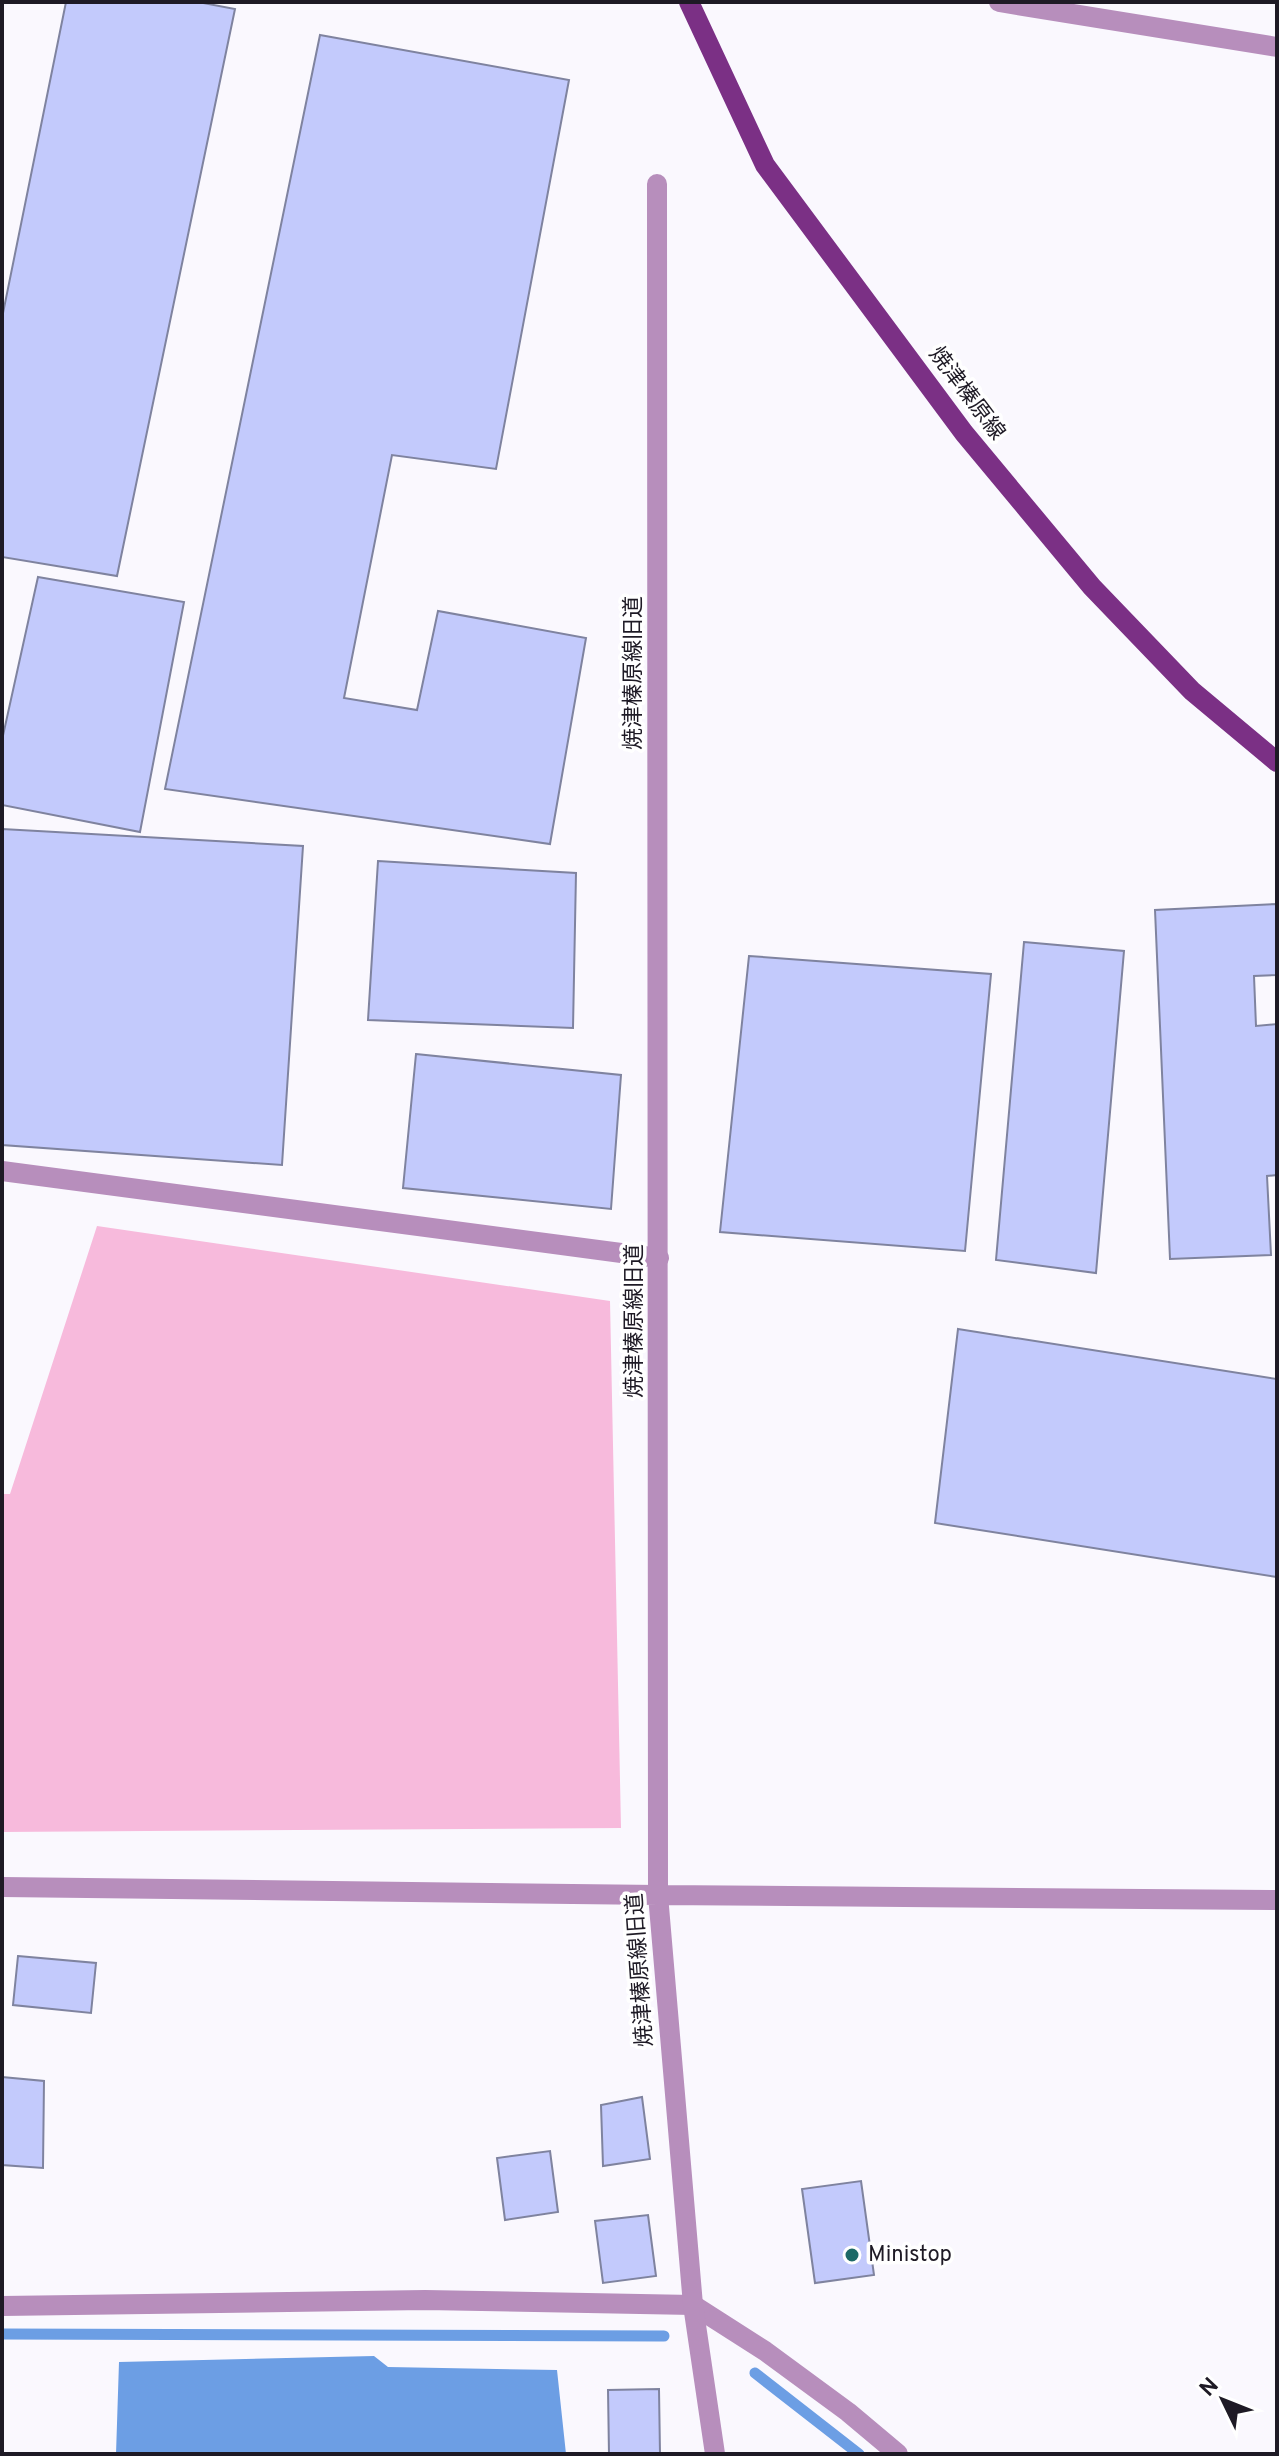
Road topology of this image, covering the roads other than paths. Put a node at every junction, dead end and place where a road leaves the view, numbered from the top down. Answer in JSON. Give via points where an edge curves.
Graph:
{"nodes":[{"id":1,"x":689,"y":2,"type":"edge"},
{"id":2,"x":999,"y":2,"type":"edge"},
{"id":3,"x":1277,"y":47,"type":"edge"},
{"id":4,"x":657,"y":184,"type":"dead end"},
{"id":5,"x":1277,"y":762,"type":"edge"},
{"id":6,"x":2,"y":1171,"type":"edge"},
{"id":7,"x":659,"y":1258,"type":"junction"},
{"id":8,"x":2,"y":1887,"type":"edge"},
{"id":9,"x":658,"y":1895,"type":"junction"},
{"id":10,"x":1277,"y":1900,"type":"edge"},
{"id":11,"x":693,"y":2305,"type":"junction"},
{"id":12,"x":2,"y":2306,"type":"edge"},
{"id":13,"x":715,"y":2454,"type":"edge"},
{"id":14,"x":898,"y":2454,"type":"edge"}],
"edges":[{"from":1,"to":5,"type":"main road","name":"焼津榛原線","via":[[765,165],[964,433],[1092,587],[1192,691]]},
{"from":2,"to":3,"type":"street"},
{"from":4,"to":7,"type":"street","name":"焼津榛原線旧道"},
{"from":6,"to":7,"type":"street"},
{"from":7,"to":9,"type":"street","name":"焼津榛原線旧道"},
{"from":8,"to":9,"type":"street"},
{"from":9,"to":10,"type":"street"},
{"from":9,"to":11,"type":"street","name":"焼津榛原線旧道"},
{"from":11,"to":12,"type":"street","via":[[425,2300]]},
{"from":11,"to":13,"type":"street","name":"焼津榛原線旧道"},
{"from":11,"to":14,"type":"street","via":[[765,2351]]}]}
